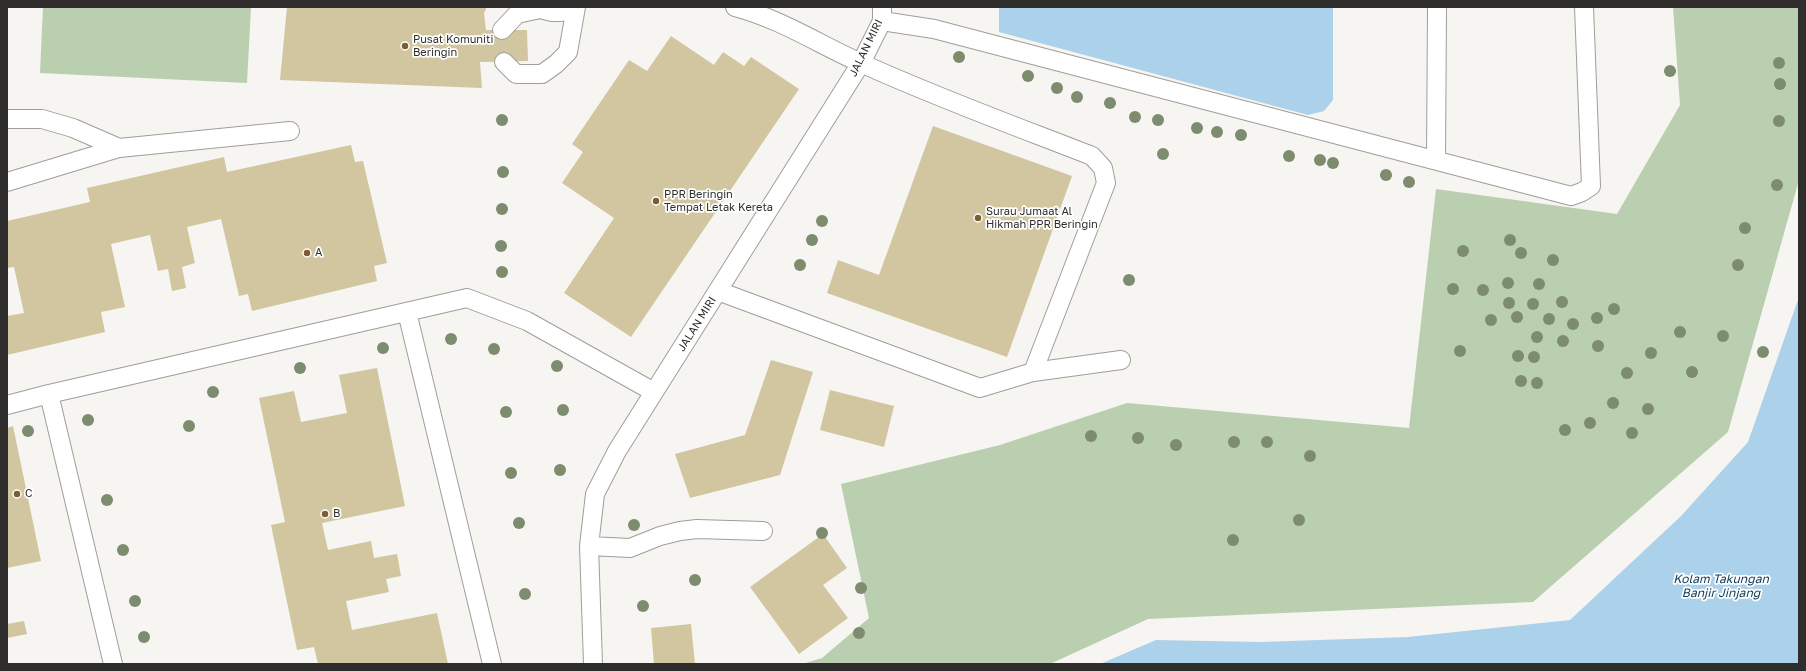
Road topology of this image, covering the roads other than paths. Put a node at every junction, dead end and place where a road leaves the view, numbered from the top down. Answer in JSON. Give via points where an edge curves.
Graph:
{"nodes":[{"id":1,"x":567,"y":7,"type":"edge"},
{"id":2,"x":576,"y":7,"type":"edge"},
{"id":3,"x":735,"y":7,"type":"edge"},
{"id":4,"x":1437,"y":7,"type":"edge"},
{"id":5,"x":1584,"y":7,"type":"edge"},
{"id":6,"x":882,"y":14,"type":"edge"},
{"id":7,"x":502,"y":30,"type":"dead end"},
{"id":8,"x":504,"y":62,"type":"dead end"},
{"id":9,"x":861,"y":63,"type":"junction"},
{"id":10,"x":7,"y":119,"type":"edge"},
{"id":11,"x":290,"y":131,"type":"dead end"},
{"id":12,"x":119,"y":148,"type":"junction"},
{"id":13,"x":1436,"y":160,"type":"junction"},
{"id":14,"x":7,"y":182,"type":"edge"},
{"id":15,"x":718,"y":291,"type":"junction"},
{"id":16,"x":407,"y":312,"type":"junction"},
{"id":17,"x":1121,"y":360,"type":"dead end"},
{"id":18,"x":1033,"y":372,"type":"junction"},
{"id":19,"x":654,"y":392,"type":"junction"},
{"id":20,"x":49,"y":394,"type":"junction"},
{"id":21,"x":7,"y":405,"type":"edge"},
{"id":22,"x":763,"y":531,"type":"dead end"},
{"id":23,"x":589,"y":546,"type":"junction"},
{"id":24,"x":113,"y":664,"type":"edge"},
{"id":25,"x":492,"y":664,"type":"edge"},
{"id":26,"x":593,"y":664,"type":"edge"}],
"edges":[{"from":1,"to":7,"type":"lane","via":[[561,12],[540,9],[517,14]]},
{"from":2,"to":8,"type":"lane","via":[[568,52],[556,64],[542,74],[516,74]]},
{"from":3,"to":9,"type":"lane","via":[[760,14]]},
{"from":4,"to":13,"type":"lane"},
{"from":5,"to":13,"type":"lane","via":[[1591,186],[1571,196]]},
{"from":6,"to":9,"type":"lane","name":"JALAN MIRI"},
{"from":6,"to":13,"type":"lane"},
{"from":9,"to":15,"type":"lane","name":"JALAN MIRI"},
{"from":9,"to":18,"type":"lane","via":[[915,87],[1092,156],[1103,168],[1106,183]]},
{"from":10,"to":12,"type":"lane","via":[[42,119],[73,128]]},
{"from":11,"to":12,"type":"lane"},
{"from":12,"to":14,"type":"lane"},
{"from":15,"to":18,"type":"lane","via":[[980,388]]},
{"from":15,"to":19,"type":"lane","name":"JALAN MIRI"},
{"from":16,"to":19,"type":"lane","via":[[467,298],[527,321]]},
{"from":16,"to":20,"type":"lane"},
{"from":16,"to":25,"type":"lane"},
{"from":17,"to":18,"type":"lane"},
{"from":19,"to":23,"type":"lane","name":"JALAN MIRI","via":[[617,451],[595,494]]},
{"from":20,"to":21,"type":"lane"},
{"from":20,"to":24,"type":"lane"},
{"from":22,"to":23,"type":"lane","via":[[697,529],[660,536],[630,548]]},
{"from":23,"to":26,"type":"lane","name":"JALAN MIRI"}]}
